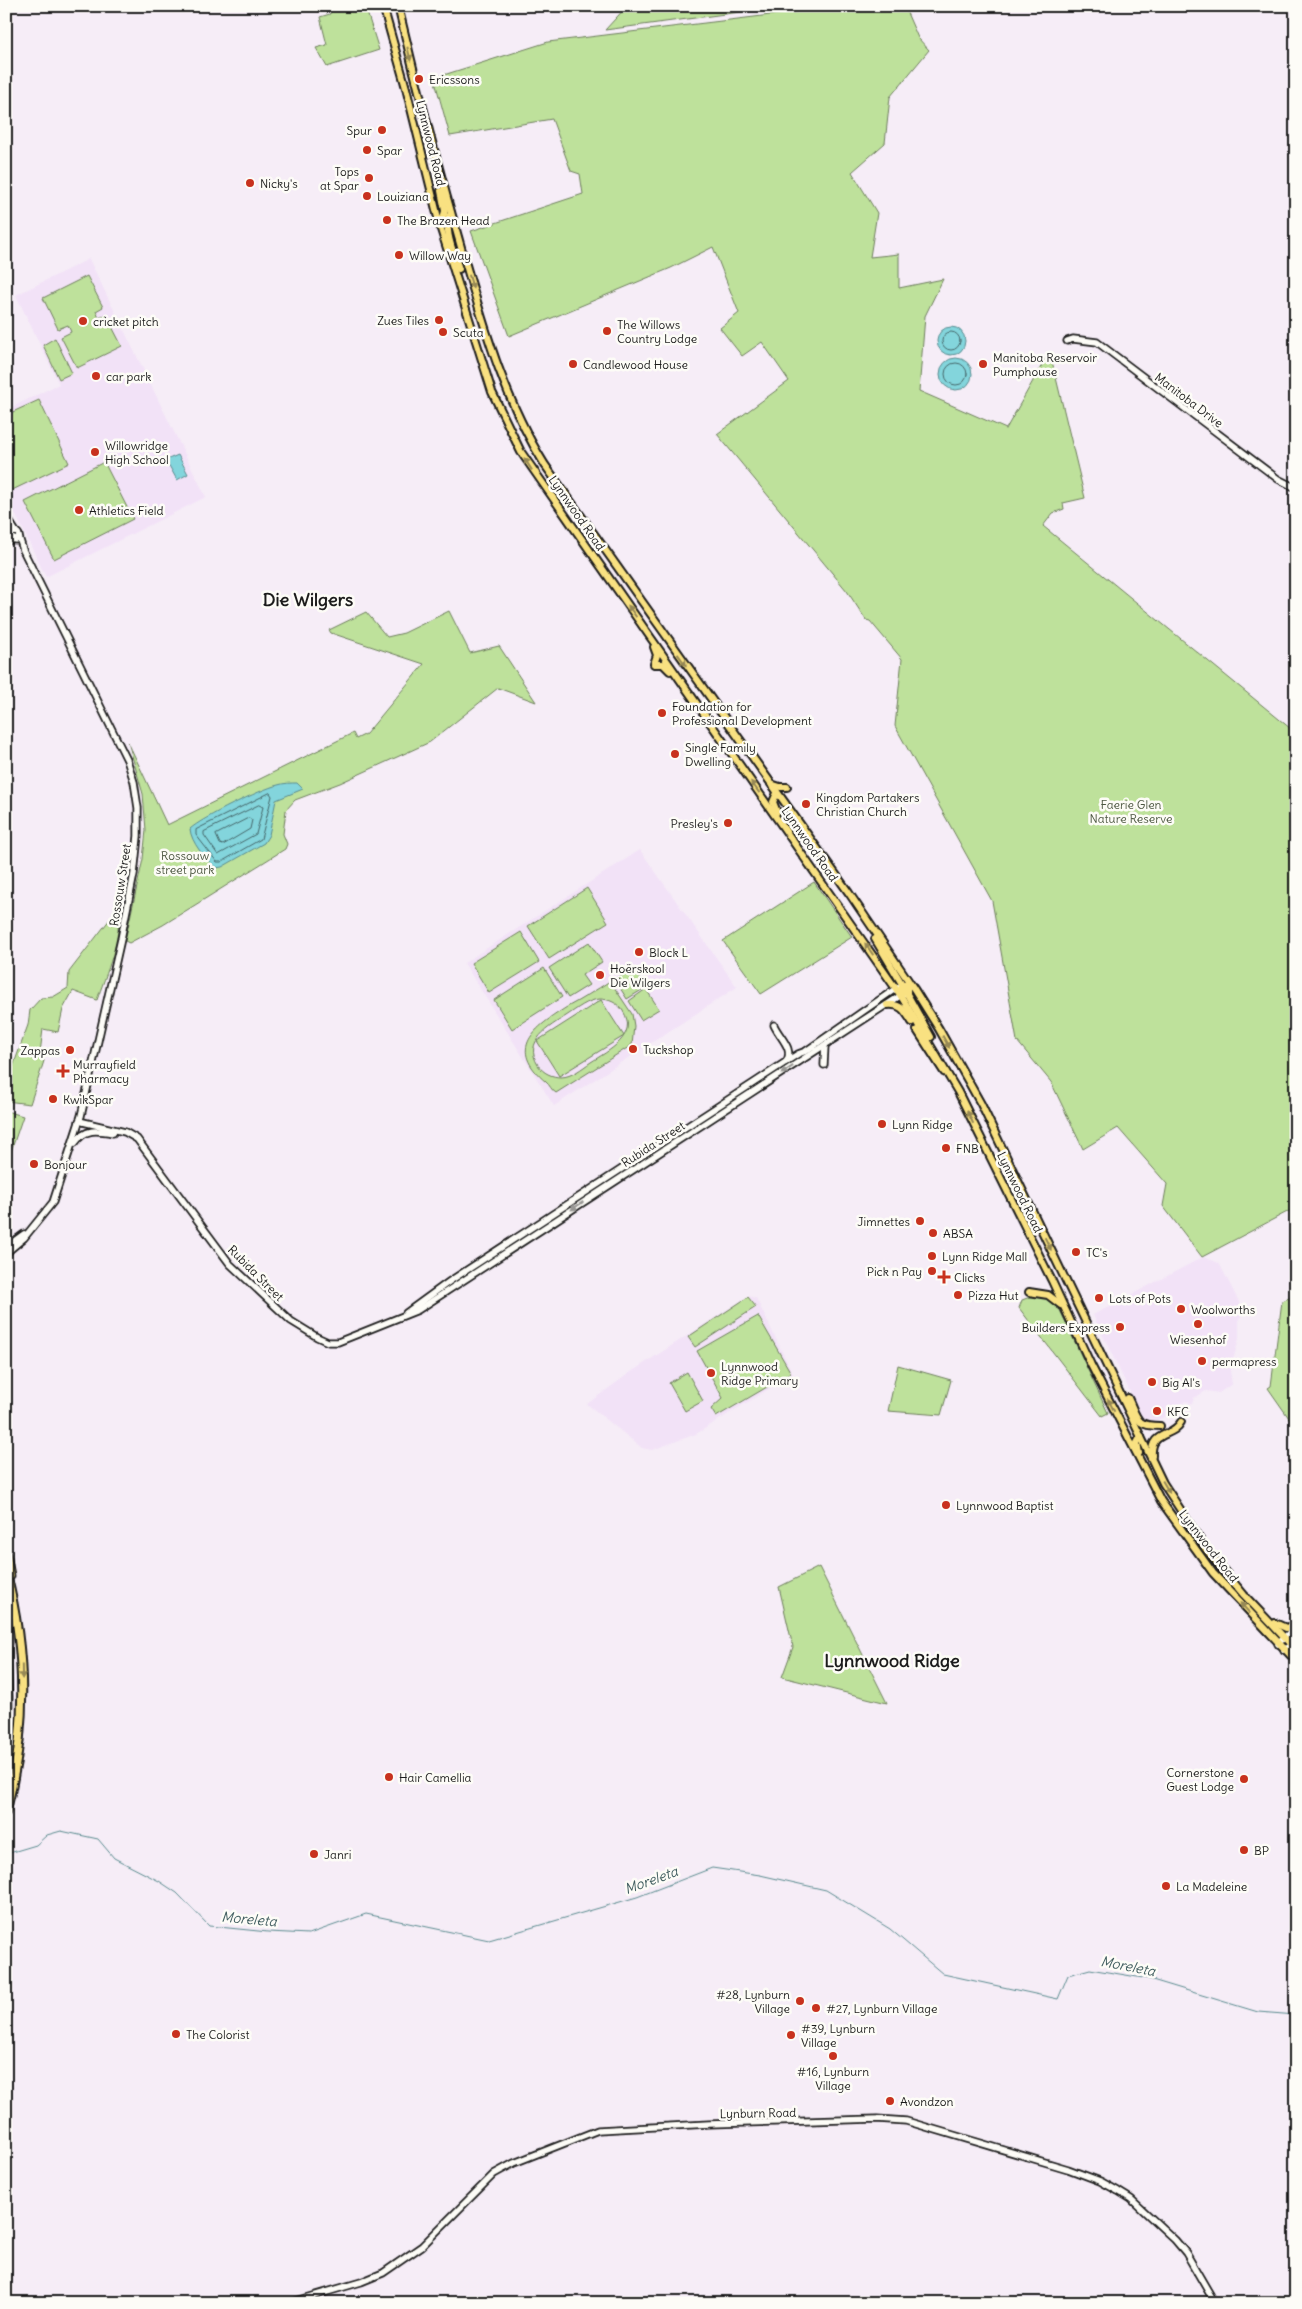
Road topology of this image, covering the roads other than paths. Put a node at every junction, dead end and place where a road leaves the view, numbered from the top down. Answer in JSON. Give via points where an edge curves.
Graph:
{"nodes":[{"id":1,"x":383,"y":6,"type":"edge"},
{"id":2,"x":398,"y":6,"type":"edge"},
{"id":3,"x":428,"y":129,"type":"junction"},
{"id":4,"x":451,"y":213,"type":"junction"},
{"id":5,"x":440,"y":226,"type":"junction"},
{"id":6,"x":467,"y":310,"type":"junction"},
{"id":7,"x":1067,"y":341,"type":"dead end"},
{"id":8,"x":1296,"y":488,"type":"edge"},
{"id":9,"x":8,"y":519,"type":"edge"},
{"id":10,"x":15,"y":536,"type":"junction"},
{"id":11,"x":6,"y":541,"type":"edge"},
{"id":12,"x":641,"y":624,"type":"junction"},
{"id":13,"x":712,"y":723,"type":"junction"},
{"id":14,"x":771,"y":784,"type":"junction"},
{"id":15,"x":777,"y":793,"type":"junction"},
{"id":16,"x":783,"y":801,"type":"junction"},
{"id":17,"x":802,"y":852,"type":"junction"},
{"id":18,"x":902,"y":984,"type":"junction"},
{"id":19,"x":914,"y":989,"type":"junction"},
{"id":20,"x":904,"y":994,"type":"junction"},
{"id":21,"x":887,"y":1005,"type":"junction"},
{"id":22,"x":774,"y":1026,"type":"dead end"},
{"id":23,"x":825,"y":1045,"type":"junction"},
{"id":24,"x":785,"y":1063,"type":"junction"},
{"id":25,"x":824,"y":1065,"type":"dead end"},
{"id":26,"x":958,"y":1092,"type":"junction"},
{"id":27,"x":80,"y":1122,"type":"junction"},
{"id":28,"x":125,"y":1132,"type":"junction"},
{"id":29,"x":70,"y":1150,"type":"junction"},
{"id":30,"x":6,"y":1251,"type":"edge"},
{"id":31,"x":1029,"y":1292,"type":"dead end"},
{"id":32,"x":1065,"y":1310,"type":"junction"},
{"id":33,"x":402,"y":1316,"type":"junction"},
{"id":34,"x":1113,"y":1377,"type":"junction"},
{"id":35,"x":1181,"y":1422,"type":"dead end"},
{"id":36,"x":1160,"y":1426,"type":"dead end"},
{"id":37,"x":1125,"y":1432,"type":"junction"},
{"id":38,"x":1140,"y":1440,"type":"junction"},
{"id":39,"x":1152,"y":1457,"type":"junction"},
{"id":40,"x":1177,"y":1524,"type":"junction"},
{"id":41,"x":6,"y":1554,"type":"edge"},
{"id":42,"x":6,"y":1572,"type":"edge"},
{"id":43,"x":15,"y":1605,"type":"junction"},
{"id":44,"x":1258,"y":1610,"type":"junction"},
{"id":45,"x":1296,"y":1625,"type":"edge"},
{"id":46,"x":1285,"y":1638,"type":"junction"},
{"id":47,"x":1278,"y":1644,"type":"junction"},
{"id":48,"x":1294,"y":1645,"type":"edge"},
{"id":49,"x":6,"y":1648,"type":"edge"},
{"id":50,"x":1284,"y":1650,"type":"junction"},
{"id":51,"x":1296,"y":1661,"type":"edge"},
{"id":52,"x":6,"y":1742,"type":"edge"},
{"id":53,"x":6,"y":1812,"type":"edge"},
{"id":54,"x":289,"y":2303,"type":"edge"},
{"id":55,"x":1214,"y":2303,"type":"edge"}],
"edges":[{"from":1,"to":5,"type":"main road","name":"Lynnwood Road"},
{"from":2,"to":3,"type":"main road","name":"Lynnwood Road","one_way":true},
{"from":3,"to":4,"type":"main road","name":"Lynnwood Road"},
{"from":3,"to":5,"type":"main road","via":[[444,206],[444,219]]},
{"from":4,"to":6,"type":"main road","via":[[447,220],[448,228]]},
{"from":4,"to":14,"type":"main road","name":"Lynnwood Road","one_way":true,"via":[[492,352],[526,433]]},
{"from":5,"to":6,"type":"main road","name":"Lynnwood Road"},
{"from":12,"to":6,"type":"main road","name":"Lynnwood Road","one_way":true,"via":[[521,452],[492,392]]},
{"from":7,"to":8,"type":"street","name":"Manitoba Drive","via":[[1097,342],[1278,480]]},
{"from":9,"to":10,"type":"street","name":"Rossouw Street"},
{"from":10,"to":11,"type":"street"},
{"from":10,"to":27,"type":"street","name":"Rossouw Street","via":[[123,752],[134,782],[138,808],[131,891]]},
{"from":12,"to":13,"type":"main road","name":"Lynnwood Road"},
{"from":12,"to":13,"type":"main road","via":[[657,652],[654,664],[667,667],[699,712]]},
{"from":17,"to":13,"type":"main road","name":"Lynnwood Road","one_way":true},
{"from":14,"to":15,"type":"main road","name":"Lynnwood Road"},
{"from":14,"to":16,"type":"main road","via":[[787,786]]},
{"from":15,"to":16,"type":"main road","name":"Lynnwood Road"},
{"from":15,"to":17,"type":"main road","via":[[773,805]]},
{"from":16,"to":18,"type":"main road","name":"Lynnwood Road","via":[[849,893]]},
{"from":18,"to":17,"type":"main road","name":"Lynnwood Road","one_way":true},
{"from":18,"to":19,"type":"main road","name":"Lynnwood Road"},
{"from":18,"to":20,"type":"main road"},
{"from":18,"to":20,"type":"main road","name":"Lynnwood Road"},
{"from":18,"to":24,"type":"street","name":"Rubida Street"},
{"from":19,"to":20,"type":"street","name":"Rubida Street"},
{"from":19,"to":34,"type":"main road","name":"Lynnwood Road","one_way":true,"via":[[981,1104]]},
{"from":20,"to":21,"type":"street","name":"Rubida Street"},
{"from":20,"to":26,"type":"main road","name":"Lynnwood Road"},
{"from":21,"to":23,"type":"street","name":"Rubida Street"},
{"from":21,"to":26,"type":"main road","via":[[902,1007]]},
{"from":22,"to":24,"type":"street","via":[[789,1051],[790,1056]]},
{"from":23,"to":25,"type":"street"},
{"from":23,"to":33,"type":"street","name":"Rubida Street","one_way":true,"via":[[418,1310]]},
{"from":24,"to":33,"type":"street","name":"Rubida Street","via":[[450,1281]]},
{"from":32,"to":26,"type":"main road","name":"Lynnwood Road","one_way":true},
{"from":27,"to":28,"type":"street","name":"Rubida Street"},
{"from":27,"to":29,"type":"street","name":"Rossouw Street"},
{"from":28,"to":29,"type":"street","via":[[90,1130]]},
{"from":28,"to":33,"type":"street","name":"Rubida Street","via":[[144,1145],[230,1264],[291,1321],[317,1337],[338,1342]]},
{"from":29,"to":30,"type":"street","name":"Rossouw Street","via":[[53,1202],[30,1231]]},
{"from":31,"to":32,"type":"main road","via":[[1048,1295]]},
{"from":37,"to":32,"type":"main road","name":"Lynnwood Road","one_way":true},
{"from":34,"to":36,"type":"main road","via":[[1141,1424]]},
{"from":34,"to":38,"type":"main road","name":"Lynnwood Road"},
{"from":35,"to":39,"type":"main road","via":[[1177,1428],[1156,1439]]},
{"from":37,"to":38,"type":"main road","via":[[1131,1442]]},
{"from":37,"to":40,"type":"main road","name":"Lynnwood Road","via":[[1161,1501]]},
{"from":38,"to":39,"type":"main road","name":"Lynnwood Road"},
{"from":38,"to":40,"type":"main road","via":[[1140,1455]]},
{"from":39,"to":44,"type":"main road","name":"Lynnwood Road","one_way":true,"via":[[1195,1534]]},
{"from":47,"to":40,"type":"main road","name":"Lynnwood Road","one_way":true,"via":[[1213,1573]]},
{"from":41,"to":43,"type":"highway"},
{"from":42,"to":43,"type":"highway"},
{"from":43,"to":53,"type":"highway","one_way":true,"via":[[23,1689],[18,1753]]},
{"from":44,"to":45,"type":"main road","via":[[1280,1627]]},
{"from":44,"to":46,"type":"main road","name":"Lynnwood Road"},
{"from":45,"to":46,"type":"street"},
{"from":46,"to":47,"type":"street"},
{"from":46,"to":48,"type":"main road","name":"Lynnwood Road"},
{"from":47,"to":50,"type":"main road","name":"Lynnwood Road"},
{"from":48,"to":50,"type":"street"},
{"from":49,"to":52,"type":"highway"},
{"from":50,"to":51,"type":"main road","name":"Lynnwood Road"},
{"from":54,"to":55,"type":"street","name":"Lynburn Road","via":[[383,2273],[422,2246],[494,2174],[591,2132],[611,2128],[877,2119],[906,2121],[1068,2169],[1106,2184],[1131,2199],[1175,2240],[1186,2253]]}]}
